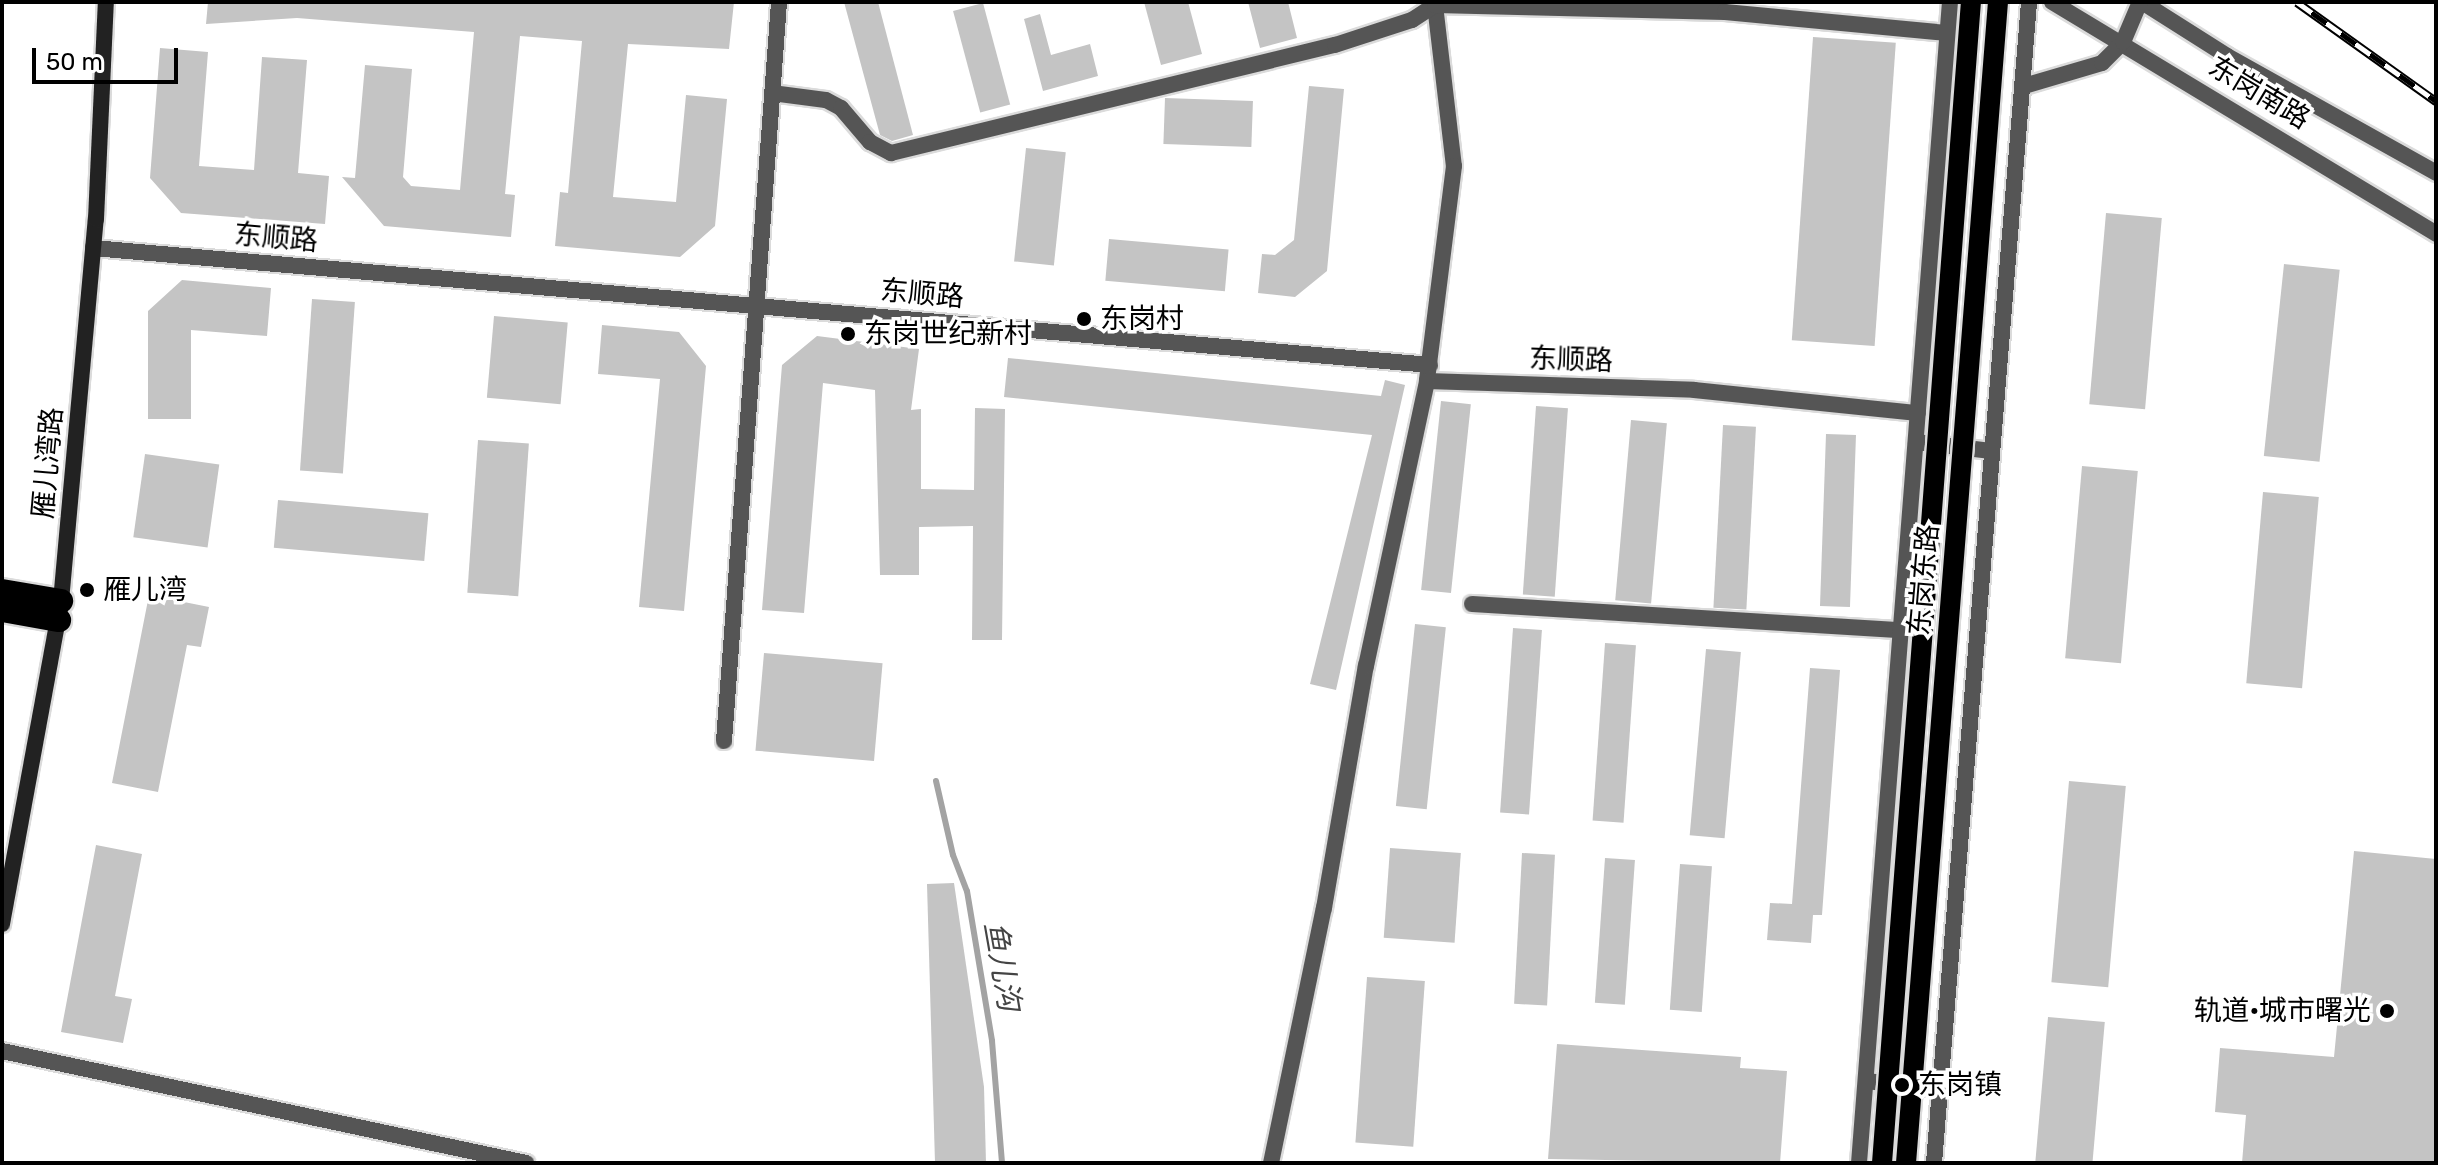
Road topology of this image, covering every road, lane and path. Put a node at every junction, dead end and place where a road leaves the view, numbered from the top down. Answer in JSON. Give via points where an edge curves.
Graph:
{"nodes":[{"id":1,"x":106,"y":2,"type":"edge"},
{"id":2,"x":779,"y":2,"type":"edge"},
{"id":3,"x":1950,"y":2,"type":"edge"},
{"id":4,"x":1971,"y":2,"type":"edge"},
{"id":5,"x":1998,"y":2,"type":"edge"},
{"id":6,"x":2029,"y":2,"type":"edge"},
{"id":7,"x":2052,"y":2,"type":"edge"},
{"id":8,"x":2141,"y":2,"type":"edge"},
{"id":9,"x":1435,"y":5,"type":"junction"},
{"id":10,"x":1947,"y":33,"type":"junction"},
{"id":11,"x":2123,"y":42,"type":"junction"},
{"id":12,"x":2024,"y":86,"type":"junction"},
{"id":13,"x":772,"y":93,"type":"junction"},
{"id":14,"x":2436,"y":173,"type":"edge"},
{"id":15,"x":2436,"y":234,"type":"edge"},
{"id":16,"x":93,"y":248,"type":"junction"},
{"id":17,"x":758,"y":305,"type":"junction"},
{"id":18,"x":1428,"y":373,"type":"junction"},
{"id":19,"x":1918,"y":413,"type":"junction"},
{"id":20,"x":1916,"y":442,"type":"junction"},
{"id":21,"x":1991,"y":451,"type":"junction"},
{"id":22,"x":2,"y":591,"type":"edge"},
{"id":23,"x":1472,"y":604,"type":"dead end"},
{"id":24,"x":2,"y":610,"type":"edge"},
{"id":25,"x":60,"y":611,"type":"junction"},
{"id":26,"x":1901,"y":630,"type":"junction"},
{"id":27,"x":724,"y":741,"type":"dead end"},
{"id":28,"x":2,"y":924,"type":"edge"},
{"id":29,"x":2,"y":1051,"type":"edge"},
{"id":30,"x":1866,"y":1081,"type":"junction"},
{"id":31,"x":1940,"y":1089,"type":"junction"},
{"id":32,"x":526,"y":1163,"type":"edge"},
{"id":33,"x":1271,"y":1163,"type":"edge"},
{"id":34,"x":1859,"y":1163,"type":"edge"},
{"id":35,"x":1882,"y":1163,"type":"edge"},
{"id":36,"x":1906,"y":1163,"type":"edge"},
{"id":37,"x":1934,"y":1163,"type":"edge"}],
"edges":[{"from":1,"to":16,"type":"main road","name":"雁儿湾路"},
{"from":2,"to":13,"type":"street"},
{"from":3,"to":10,"type":"street"},
{"from":4,"to":35,"type":"main road","name":"东岗东路","bridge":true},
{"from":5,"to":36,"type":"main road","name":"东岗东路","bridge":true},
{"from":6,"to":12,"type":"street"},
{"from":7,"to":11,"type":"street","name":"东岗南路"},
{"from":8,"to":11,"type":"street"},
{"from":8,"to":14,"type":"street","name":"东岗南路"},
{"from":9,"to":10,"type":"street","via":[[1725,12]]},
{"from":9,"to":13,"type":"street","via":[[1412,20],[1335,45],[891,153],[870,142],[841,108],[826,100]]},
{"from":9,"to":18,"type":"street","via":[[1454,166]]},
{"from":10,"to":19,"type":"street"},
{"from":11,"to":12,"type":"street","via":[[2102,63]]},
{"from":11,"to":15,"type":"street","name":"东岗南路"},
{"from":12,"to":21,"type":"street"},
{"from":13,"to":17,"type":"street"},
{"from":16,"to":17,"type":"street","name":"东顺路"},
{"from":16,"to":25,"type":"main road","name":"雁儿湾路"},
{"from":17,"to":18,"type":"street","name":"东顺路"},
{"from":17,"to":27,"type":"street"},
{"from":18,"to":19,"type":"street","name":"东顺路","via":[[1694,390]]},
{"from":18,"to":33,"type":"street"},
{"from":19,"to":20,"type":"street"},
{"from":20,"to":21,"type":"street"},
{"from":20,"to":26,"type":"street"},
{"from":21,"to":31,"type":"street"},
{"from":22,"to":25,"type":"highway"},
{"from":23,"to":26,"type":"street"},
{"from":24,"to":25,"type":"highway"},
{"from":25,"to":28,"type":"main road","name":"雁儿湾路"},
{"from":26,"to":30,"type":"street"},
{"from":29,"to":32,"type":"street"},
{"from":30,"to":31,"type":"street"},
{"from":30,"to":34,"type":"street"},
{"from":31,"to":37,"type":"street"}]}
